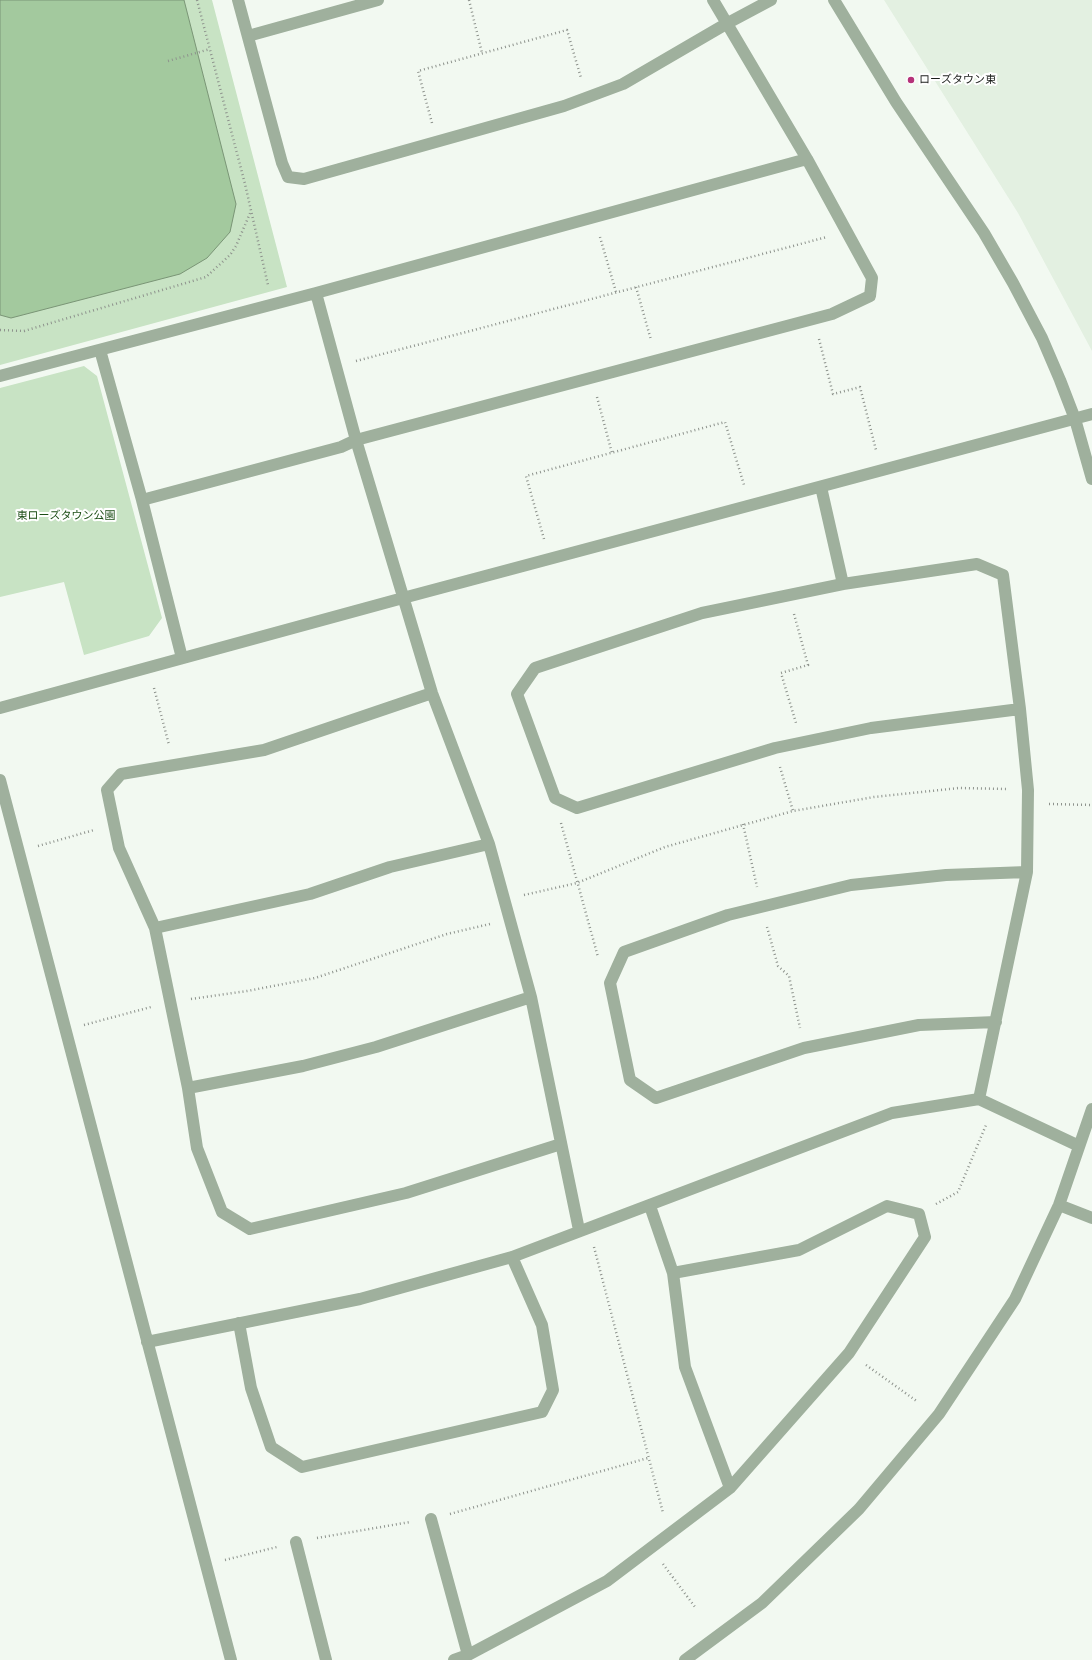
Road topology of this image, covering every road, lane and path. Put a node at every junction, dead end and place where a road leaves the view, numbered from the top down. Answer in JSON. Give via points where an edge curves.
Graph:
{"nodes":[{"id":1,"x":197,"y":0,"type":"edge"},
{"id":2,"x":238,"y":0,"type":"edge"},
{"id":3,"x":378,"y":0,"type":"edge"},
{"id":4,"x":469,"y":0,"type":"edge"},
{"id":5,"x":713,"y":0,"type":"edge"},
{"id":6,"x":771,"y":0,"type":"edge"},
{"id":7,"x":834,"y":0,"type":"edge"},
{"id":8,"x":726,"y":24,"type":"junction"},
{"id":9,"x":248,"y":36,"type":"junction"},
{"id":10,"x":210,"y":49,"type":"junction"},
{"id":11,"x":482,"y":53,"type":"junction"},
{"id":12,"x":168,"y":61,"type":"dead end"},
{"id":13,"x":586,"y":98,"type":"junction"},
{"id":14,"x":437,"y":142,"type":"junction"},
{"id":15,"x":806,"y":159,"type":"junction"},
{"id":16,"x":251,"y":210,"type":"junction"},
{"id":17,"x":594,"y":217,"type":"junction"},
{"id":18,"x":846,"y":232,"type":"junction"},
{"id":19,"x":636,"y":287,"type":"junction"},
{"id":20,"x":616,"y":292,"type":"junction"},
{"id":21,"x":316,"y":293,"type":"junction"},
{"id":22,"x":272,"y":304,"type":"junction"},
{"id":23,"x":814,"y":318,"type":"junction"},
{"id":24,"x":0,"y":330,"type":"edge"},
{"id":25,"x":100,"y":350,"type":"junction"},
{"id":26,"x":656,"y":360,"type":"junction"},
{"id":27,"x":336,"y":366,"type":"junction"},
{"id":28,"x":0,"y":376,"type":"edge"},
{"id":29,"x":592,"y":377,"type":"junction"},
{"id":30,"x":1092,"y":414,"type":"edge"},
{"id":31,"x":1075,"y":419,"type":"junction"},
{"id":32,"x":356,"y":440,"type":"junction"},
{"id":33,"x":877,"y":452,"type":"dead end"},
{"id":34,"x":612,"y":453,"type":"junction"},
{"id":35,"x":1092,"y":478,"type":"edge"},
{"id":36,"x":821,"y":487,"type":"junction"},
{"id":37,"x":744,"y":488,"type":"dead end"},
{"id":38,"x":142,"y":500,"type":"junction"},
{"id":39,"x":544,"y":540,"type":"dead end"},
{"id":40,"x":843,"y":584,"type":"junction"},
{"id":41,"x":789,"y":595,"type":"junction"},
{"id":42,"x":403,"y":598,"type":"junction"},
{"id":43,"x":182,"y":658,"type":"junction"},
{"id":44,"x":154,"y":688,"type":"dead end"},
{"id":45,"x":432,"y":693,"type":"junction"},
{"id":46,"x":0,"y":708,"type":"edge"},
{"id":47,"x":1020,"y":709,"type":"junction"},
{"id":48,"x":801,"y":743,"type":"junction"},
{"id":49,"x":775,"y":748,"type":"junction"},
{"id":50,"x":175,"y":764,"type":"junction"},
{"id":51,"x":0,"y":780,"type":"edge"},
{"id":52,"x":1028,"y":790,"type":"junction"},
{"id":53,"x":555,"y":798,"type":"junction"},
{"id":54,"x":1028,"y":804,"type":"junction"},
{"id":55,"x":1092,"y":805,"type":"edge"},
{"id":56,"x":793,"y":811,"type":"junction"},
{"id":57,"x":743,"y":824,"type":"junction"},
{"id":58,"x":114,"y":825,"type":"junction"},
{"id":59,"x":489,"y":844,"type":"junction"},
{"id":60,"x":19,"y":852,"type":"junction"},
{"id":61,"x":1027,"y":872,"type":"junction"},
{"id":62,"x":577,"y":883,"type":"junction"},
{"id":63,"x":524,"y":896,"type":"dead end"},
{"id":64,"x":762,"y":907,"type":"junction"},
{"id":65,"x":510,"y":919,"type":"junction"},
{"id":66,"x":155,"y":928,"type":"junction"},
{"id":67,"x":617,"y":966,"type":"junction"},
{"id":68,"x":532,"y":997,"type":"junction"},
{"id":69,"x":170,"y":1002,"type":"junction"},
{"id":70,"x":996,"y":1022,"type":"junction"},
{"id":71,"x":66,"y":1030,"type":"junction"},
{"id":72,"x":804,"y":1048,"type":"junction"},
{"id":73,"x":188,"y":1088,"type":"junction"},
{"id":74,"x":979,"y":1099,"type":"junction"},
{"id":75,"x":994,"y":1106,"type":"junction"},
{"id":76,"x":1092,"y":1109,"type":"edge"},
{"id":77,"x":561,"y":1144,"type":"junction"},
{"id":78,"x":1079,"y":1146,"type":"junction"},
{"id":79,"x":1059,"y":1205,"type":"junction"},
{"id":80,"x":650,"y":1206,"type":"junction"},
{"id":81,"x":919,"y":1214,"type":"junction"},
{"id":82,"x":1092,"y":1218,"type":"edge"},
{"id":83,"x":584,"y":1229,"type":"junction"},
{"id":84,"x":512,"y":1256,"type":"junction"},
{"id":85,"x":673,"y":1273,"type":"junction"},
{"id":86,"x":239,"y":1322,"type":"junction"},
{"id":87,"x":147,"y":1342,"type":"junction"},
{"id":88,"x":849,"y":1353,"type":"junction"},
{"id":89,"x":918,"y":1402,"type":"dead end"},
{"id":90,"x":730,"y":1488,"type":"junction"},
{"id":91,"x":431,"y":1519,"type":"dead end"},
{"id":92,"x":668,"y":1535,"type":"junction"},
{"id":93,"x":296,"y":1542,"type":"dead end"},
{"id":94,"x":651,"y":1548,"type":"junction"},
{"id":95,"x":695,"y":1607,"type":"dead end"},
{"id":96,"x":468,"y":1655,"type":"junction"},
{"id":97,"x":230,"y":1660,"type":"edge"},
{"id":98,"x":326,"y":1660,"type":"edge"},
{"id":99,"x":454,"y":1660,"type":"edge"},
{"id":100,"x":685,"y":1660,"type":"edge"}],
"edges":[{"from":1,"to":10,"type":"path"},
{"from":2,"to":9,"type":"street"},
{"from":3,"to":9,"type":"street"},
{"from":4,"to":11,"type":"path"},
{"from":5,"to":8,"type":"street"},
{"from":6,"to":8,"type":"street"},
{"from":7,"to":31,"type":"street","via":[[896,102],[984,233],[1042,338]]},
{"from":8,"to":13,"type":"street","via":[[623,84]]},
{"from":8,"to":15,"type":"street"},
{"from":9,"to":14,"type":"street","via":[[288,177],[304,179]]},
{"from":10,"to":12,"type":"path"},
{"from":10,"to":16,"type":"path"},
{"from":11,"to":13,"type":"path","via":[[567,30]]},
{"from":11,"to":14,"type":"path","via":[[418,71]]},
{"from":13,"to":14,"type":"street"},
{"from":15,"to":17,"type":"street"},
{"from":15,"to":18,"type":"street"},
{"from":16,"to":22,"type":"path"},
{"from":16,"to":24,"type":"path","via":[[236,246],[206,278],[24,331]]},
{"from":17,"to":20,"type":"path"},
{"from":17,"to":21,"type":"street"},
{"from":18,"to":19,"type":"path"},
{"from":18,"to":23,"type":"street","via":[[872,278],[870,296],[832,314]]},
{"from":19,"to":20,"type":"path"},
{"from":19,"to":26,"type":"path"},
{"from":20,"to":27,"type":"path"},
{"from":21,"to":22,"type":"street"},
{"from":21,"to":27,"type":"street"},
{"from":22,"to":25,"type":"street"},
{"from":23,"to":26,"type":"street"},
{"from":23,"to":33,"type":"path","via":[[834,394],[860,387]]},
{"from":25,"to":28,"type":"street"},
{"from":25,"to":38,"type":"street"},
{"from":26,"to":29,"type":"street"},
{"from":27,"to":32,"type":"street"},
{"from":29,"to":32,"type":"street"},
{"from":29,"to":34,"type":"path"},
{"from":30,"to":31,"type":"street"},
{"from":31,"to":35,"type":"street"},
{"from":31,"to":36,"type":"street"},
{"from":32,"to":38,"type":"street","via":[[341,447]]},
{"from":32,"to":42,"type":"street"},
{"from":34,"to":37,"type":"path","via":[[725,422]]},
{"from":34,"to":39,"type":"path","via":[[526,476]]},
{"from":36,"to":40,"type":"street"},
{"from":36,"to":42,"type":"street"},
{"from":38,"to":43,"type":"street"},
{"from":40,"to":41,"type":"street"},
{"from":40,"to":47,"type":"street","via":[[977,564],[1003,576]]},
{"from":41,"to":48,"type":"path","via":[[808,665],[781,673]]},
{"from":41,"to":53,"type":"street","via":[[702,613],[535,668],[517,694]]},
{"from":42,"to":43,"type":"street"},
{"from":42,"to":45,"type":"street"},
{"from":43,"to":46,"type":"street"},
{"from":44,"to":50,"type":"path"},
{"from":45,"to":50,"type":"street","via":[[264,750]]},
{"from":45,"to":59,"type":"street"},
{"from":47,"to":48,"type":"street","via":[[871,728]]},
{"from":47,"to":52,"type":"street"},
{"from":48,"to":49,"type":"street"},
{"from":49,"to":53,"type":"street","via":[[577,808]]},
{"from":49,"to":56,"type":"path"},
{"from":50,"to":58,"type":"street","via":[[121,774],[107,790]]},
{"from":51,"to":60,"type":"street"},
{"from":52,"to":54,"type":"street"},
{"from":52,"to":56,"type":"path","via":[[959,788],[874,797]]},
{"from":53,"to":62,"type":"path"},
{"from":54,"to":55,"type":"path"},
{"from":54,"to":61,"type":"street"},
{"from":56,"to":57,"type":"path"},
{"from":57,"to":62,"type":"path","via":[[665,847]]},
{"from":57,"to":64,"type":"path"},
{"from":58,"to":60,"type":"path"},
{"from":58,"to":66,"type":"street","via":[[119,848]]},
{"from":59,"to":65,"type":"street"},
{"from":59,"to":66,"type":"street","via":[[390,867],[310,894]]},
{"from":60,"to":71,"type":"street"},
{"from":61,"to":64,"type":"street","via":[[946,875],[851,885]]},
{"from":61,"to":70,"type":"street"},
{"from":62,"to":63,"type":"path"},
{"from":62,"to":67,"type":"path","via":[[599,960]]},
{"from":64,"to":67,"type":"street","via":[[624,952]]},
{"from":64,"to":72,"type":"path","via":[[778,966],[790,976]]},
{"from":65,"to":68,"type":"street"},
{"from":65,"to":69,"type":"path","via":[[447,934],[315,978]]},
{"from":66,"to":69,"type":"street"},
{"from":67,"to":72,"type":"street","via":[[610,983],[630,1080],[656,1098]]},
{"from":68,"to":73,"type":"street","via":[[376,1047],[303,1066]]},
{"from":68,"to":77,"type":"street"},
{"from":69,"to":71,"type":"path"},
{"from":69,"to":73,"type":"street"},
{"from":70,"to":72,"type":"street","via":[[919,1025]]},
{"from":70,"to":74,"type":"street"},
{"from":71,"to":87,"type":"street"},
{"from":73,"to":77,"type":"street","via":[[197,1148],[222,1212],[250,1229],[406,1193]]},
{"from":74,"to":75,"type":"street"},
{"from":74,"to":80,"type":"street","via":[[892,1113]]},
{"from":75,"to":78,"type":"street"},
{"from":75,"to":81,"type":"path","via":[[958,1192]]},
{"from":76,"to":78,"type":"street"},
{"from":77,"to":83,"type":"street"},
{"from":78,"to":79,"type":"street"},
{"from":79,"to":82,"type":"street"},
{"from":79,"to":100,"type":"street","via":[[1015,1299],[939,1414],[858,1509],[762,1603]]},
{"from":80,"to":83,"type":"street"},
{"from":80,"to":85,"type":"street"},
{"from":81,"to":85,"type":"street","via":[[887,1206],[799,1250]]},
{"from":81,"to":88,"type":"street","via":[[925,1237]]},
{"from":83,"to":84,"type":"street"},
{"from":83,"to":92,"type":"path"},
{"from":84,"to":86,"type":"street","via":[[360,1298]]},
{"from":84,"to":86,"type":"street","via":[[542,1325],[553,1390],[542,1412],[302,1467],[271,1447],[250,1388]]},
{"from":85,"to":90,"type":"street","via":[[685,1367]]},
{"from":86,"to":87,"type":"street"},
{"from":87,"to":97,"type":"street"},
{"from":88,"to":89,"type":"path"},
{"from":88,"to":90,"type":"street"},
{"from":90,"to":92,"type":"street"},
{"from":91,"to":96,"type":"street"},
{"from":92,"to":94,"type":"street"},
{"from":93,"to":98,"type":"street"},
{"from":94,"to":95,"type":"path"},
{"from":94,"to":96,"type":"street","via":[[607,1582]]},
{"from":96,"to":99,"type":"street"}]}
